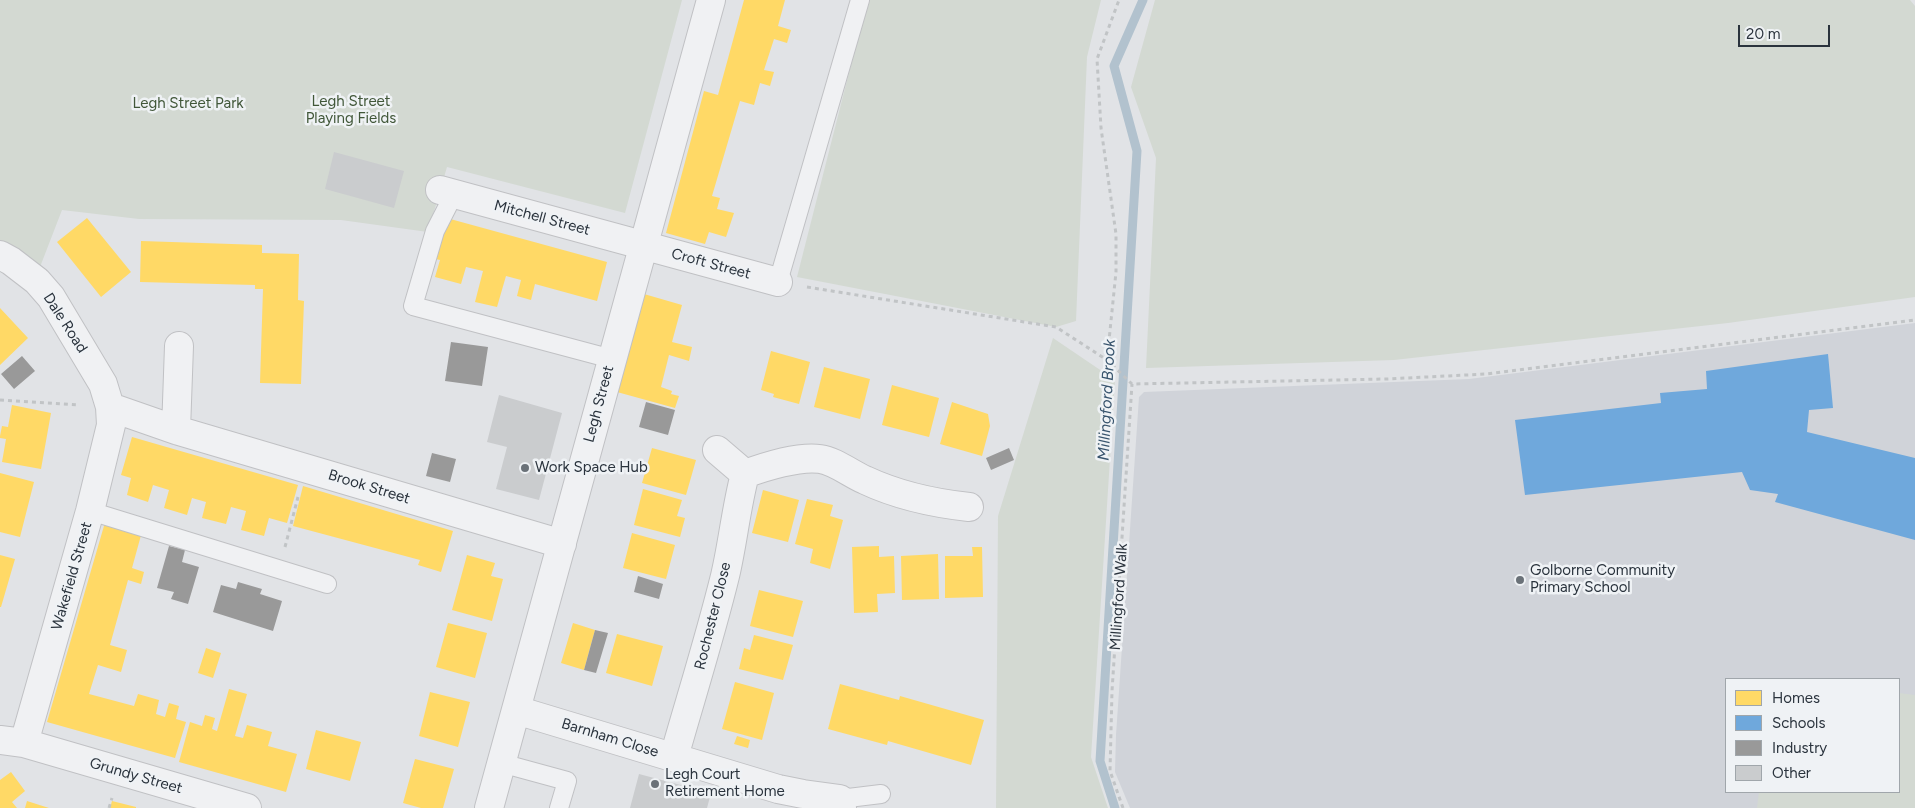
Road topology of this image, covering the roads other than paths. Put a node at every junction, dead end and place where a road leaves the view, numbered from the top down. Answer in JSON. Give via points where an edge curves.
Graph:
{"nodes":[{"id":1,"x":711,"y":0,"type":"edge"},
{"id":2,"x":860,"y":0,"type":"edge"},
{"id":3,"x":447,"y":192,"type":"joint"},
{"id":4,"x":643,"y":246,"type":"junction"},
{"id":5,"x":0,"y":255,"type":"edge"},
{"id":6,"x":778,"y":282,"type":"joint"},
{"id":7,"x":179,"y":346,"type":"dead end"},
{"id":8,"x":612,"y":359,"type":"junction"},
{"id":9,"x":110,"y":407,"type":"junction"},
{"id":10,"x":176,"y":430,"type":"junction"},
{"id":11,"x":716,"y":450,"type":"dead end"},
{"id":12,"x":745,"y":474,"type":"junction"},
{"id":13,"x":969,"y":507,"type":"dead end"},
{"id":14,"x":90,"y":511,"type":"junction"},
{"id":15,"x":562,"y":544,"type":"junction"},
{"id":16,"x":327,"y":584,"type":"dead end"},
{"id":17,"x":516,"y":710,"type":"junction"},
{"id":18,"x":12,"y":742,"type":"edge"},
{"id":19,"x":674,"y":757,"type":"junction"},
{"id":20,"x":501,"y":763,"type":"junction"},
{"id":21,"x":881,"y":794,"type":"dead end"},
{"id":22,"x":841,"y":804,"type":"edge"},
{"id":23,"x":247,"y":808,"type":"edge"},
{"id":24,"x":489,"y":808,"type":"edge"},
{"id":25,"x":560,"y":808,"type":"edge"}],
"edges":[{"from":1,"to":4,"type":"street","name":"Legh Street"},
{"from":2,"to":6,"type":"lane"},
{"from":3,"to":4,"type":"street","name":"Mitchell Street"},
{"from":3,"to":8,"type":"lane","via":[[413,306]]},
{"from":4,"to":6,"type":"street","name":"Croft Street"},
{"from":4,"to":8,"type":"street","name":"Legh Street"},
{"from":5,"to":9,"type":"street","name":"Dale Road","via":[[37,281],[51,297],[103,384]]},
{"from":7,"to":10,"type":"street"},
{"from":8,"to":15,"type":"street","name":"Legh Street"},
{"from":9,"to":10,"type":"street","name":"Brook Street"},
{"from":9,"to":14,"type":"street","name":"Wakefield Street","via":[[111,425]]},
{"from":10,"to":15,"type":"street","name":"Brook Street"},
{"from":11,"to":12,"type":"street"},
{"from":12,"to":13,"type":"street","via":[[789,462],[819,459],[898,494]]},
{"from":12,"to":19,"type":"street","name":"Rochester Close","via":[[725,573]]},
{"from":14,"to":16,"type":"lane"},
{"from":14,"to":18,"type":"street","name":"Wakefield Street"},
{"from":15,"to":17,"type":"street","name":"Legh Street"},
{"from":17,"to":19,"type":"street","name":"Barnham Close"},
{"from":17,"to":20,"type":"street","name":"Legh Street"},
{"from":18,"to":23,"type":"street","name":"Grundy Street"},
{"from":19,"to":22,"type":"street","name":"Barnham Close","via":[[778,789]]},
{"from":20,"to":24,"type":"street","name":"Legh Street"},
{"from":20,"to":25,"type":"lane","via":[[567,781]]},
{"from":21,"to":22,"type":"lane"}]}
